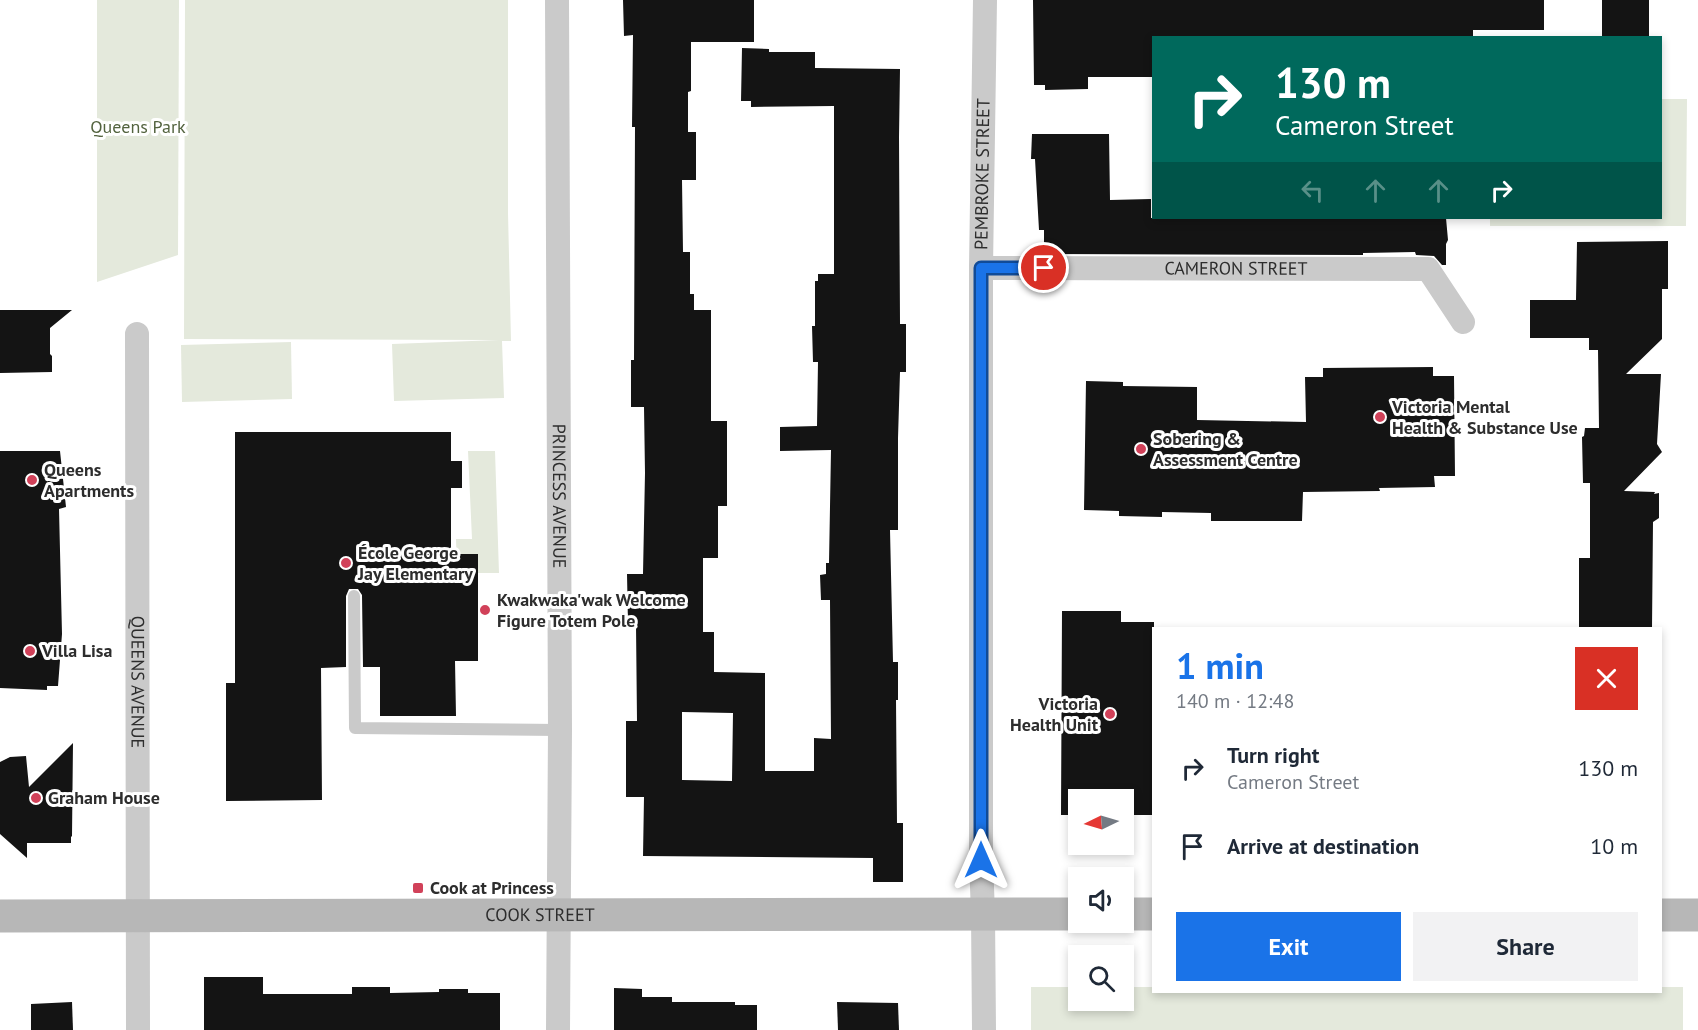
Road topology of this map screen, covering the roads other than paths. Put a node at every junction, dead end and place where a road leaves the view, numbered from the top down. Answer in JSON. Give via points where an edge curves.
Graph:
{"nodes":[{"id":1,"x":557,"y":0,"type":"edge"},
{"id":2,"x":986,"y":0,"type":"edge"},
{"id":3,"x":981,"y":268,"type":"junction"},
{"id":4,"x":1463,"y":322,"type":"dead end"},
{"id":5,"x":137,"y":334,"type":"dead end"},
{"id":6,"x":354,"y":596,"type":"dead end"},
{"id":7,"x":560,"y":730,"type":"junction"},
{"id":8,"x":983,"y":914,"type":"junction"},
{"id":9,"x":1068,"y":914,"type":"edge"},
{"id":10,"x":1134,"y":914,"type":"edge"},
{"id":11,"x":1152,"y":914,"type":"edge"},
{"id":12,"x":138,"y":915,"type":"junction"},
{"id":13,"x":1662,"y":915,"type":"edge"},
{"id":14,"x":1698,"y":915,"type":"edge"},
{"id":15,"x":0,"y":916,"type":"edge"},
{"id":16,"x":559,"y":916,"type":"junction"},
{"id":17,"x":138,"y":1030,"type":"edge"},
{"id":18,"x":558,"y":1030,"type":"edge"},
{"id":19,"x":984,"y":1030,"type":"edge"}],
"edges":[{"from":1,"to":7,"type":"street","name":"PRINCESS AVENUE"},
{"from":2,"to":3,"type":"street","name":"PEMBROKE STREET"},
{"from":3,"to":4,"type":"street","name":"CAMERON STREET","via":[[1428,269]]},
{"from":3,"to":8,"type":"street","name":"PEMBROKE STREET"},
{"from":5,"to":12,"type":"street","name":"QUEENS AVENUE"},
{"from":6,"to":7,"type":"lane","via":[[355,728]]},
{"from":7,"to":16,"type":"street","name":"PRINCESS AVENUE"},
{"from":8,"to":9,"type":"main road","name":"COOK STREET"},
{"from":8,"to":16,"type":"main road","name":"COOK STREET"},
{"from":8,"to":19,"type":"street","name":"PEMBROKE STREET"},
{"from":10,"to":11,"type":"main road"},
{"from":12,"to":15,"type":"main road","name":"COOK STREET"},
{"from":12,"to":16,"type":"main road","name":"COOK STREET"},
{"from":12,"to":17,"type":"street","name":"QUEENS AVENUE"},
{"from":13,"to":14,"type":"main road"},
{"from":16,"to":18,"type":"street","name":"PRINCESS AVENUE"}]}
